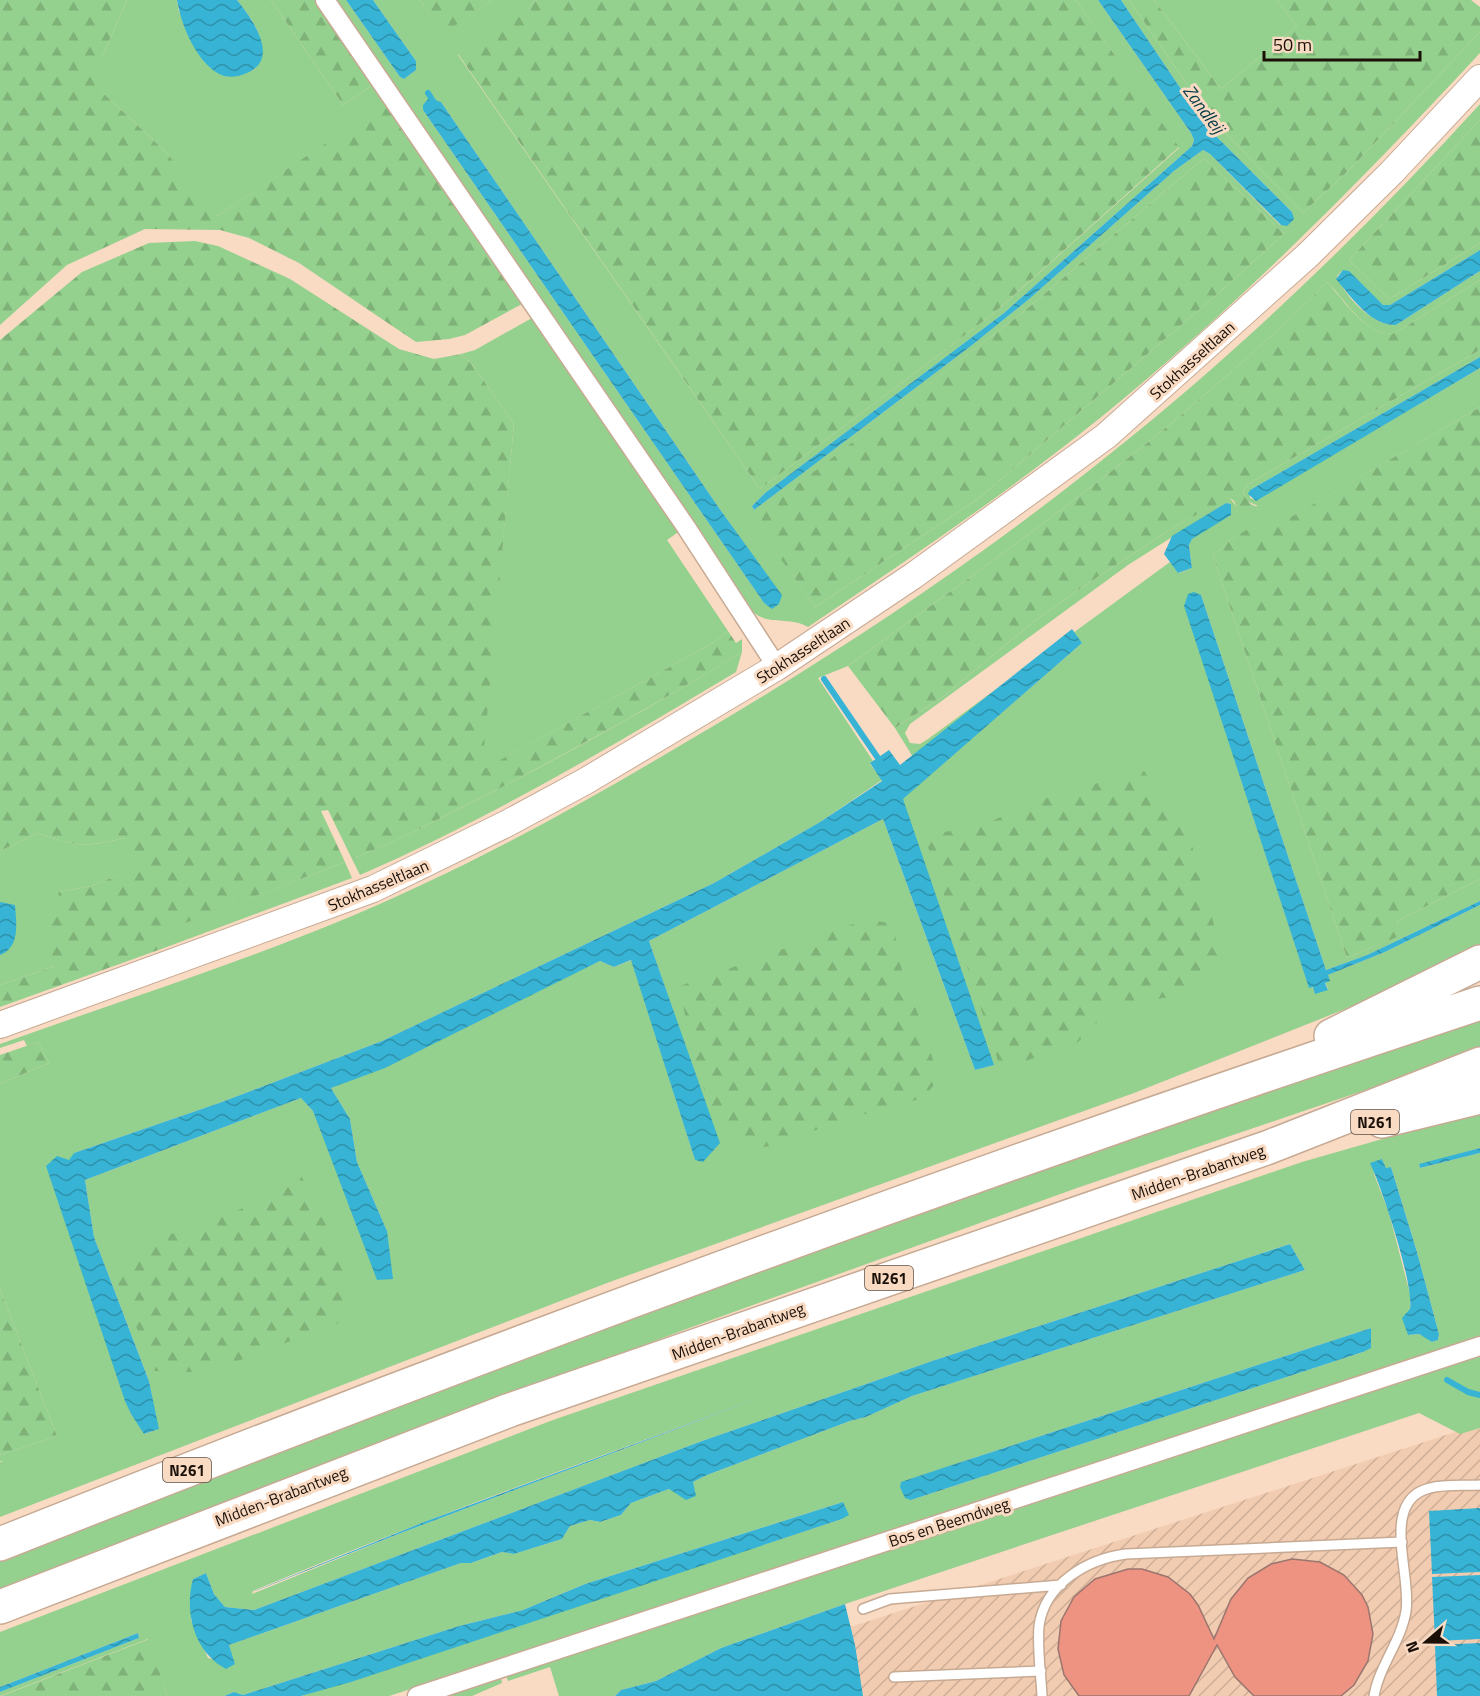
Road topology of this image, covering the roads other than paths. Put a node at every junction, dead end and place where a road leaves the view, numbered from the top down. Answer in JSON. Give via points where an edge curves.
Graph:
{"nodes":[{"id":1,"x":325,"y":0,"type":"edge"},
{"id":2,"x":1480,"y":78,"type":"edge"},
{"id":3,"x":777,"y":667,"type":"junction"},
{"id":4,"x":1480,"y":962,"type":"edge"},
{"id":5,"x":1480,"y":1003,"type":"edge"},
{"id":6,"x":0,"y":1025,"type":"edge"},
{"id":7,"x":1480,"y":1064,"type":"edge"},
{"id":8,"x":1244,"y":1081,"type":"junction"},
{"id":9,"x":1480,"y":1098,"type":"edge"},
{"id":10,"x":1269,"y":1147,"type":"junction"},
{"id":11,"x":1480,"y":1346,"type":"edge"},
{"id":12,"x":1480,"y":1485,"type":"edge"},
{"id":13,"x":1402,"y":1542,"type":"junction"},
{"id":14,"x":0,"y":1544,"type":"edge"},
{"id":15,"x":1061,"y":1585,"type":"junction"},
{"id":16,"x":0,"y":1607,"type":"edge"},
{"id":17,"x":863,"y":1609,"type":"dead end"},
{"id":18,"x":1041,"y":1671,"type":"junction"},
{"id":19,"x":894,"y":1677,"type":"dead end"},
{"id":20,"x":417,"y":1696,"type":"edge"},
{"id":21,"x":1042,"y":1696,"type":"edge"},
{"id":22,"x":1374,"y":1696,"type":"edge"}],
"edges":[{"from":1,"to":3,"type":"street"},
{"from":2,"to":3,"type":"street","name":"Stokhasseltlaan","via":[[1308,255],[1106,436],[923,570]]},
{"from":3,"to":6,"type":"street","name":"Stokhasseltlaan","via":[[584,782],[373,889]]},
{"from":4,"to":8,"type":"highway","number":"N261"},
{"from":5,"to":8,"type":"highway"},
{"from":7,"to":10,"type":"highway","name":"Midden-Brabantweg"},
{"from":8,"to":14,"type":"highway","number":"N261","via":[[644,1296]]},
{"from":9,"to":10,"type":"highway","number":"N261"},
{"from":10,"to":16,"type":"highway","name":"Midden-Brabantweg","number":"N261","via":[[510,1410]]},
{"from":11,"to":20,"type":"street","name":"Bos en Beemdweg"},
{"from":12,"to":13,"type":"lane","via":[[1430,1488],[1413,1497],[1402,1514]]},
{"from":13,"to":15,"type":"lane","via":[[1126,1554],[1092,1561]]},
{"from":13,"to":22,"type":"lane","via":[[1406,1615]]},
{"from":15,"to":17,"type":"lane","via":[[890,1599]]},
{"from":15,"to":18,"type":"lane","via":[[1046,1606],[1040,1625]]},
{"from":18,"to":19,"type":"lane"},
{"from":18,"to":21,"type":"lane"}]}
